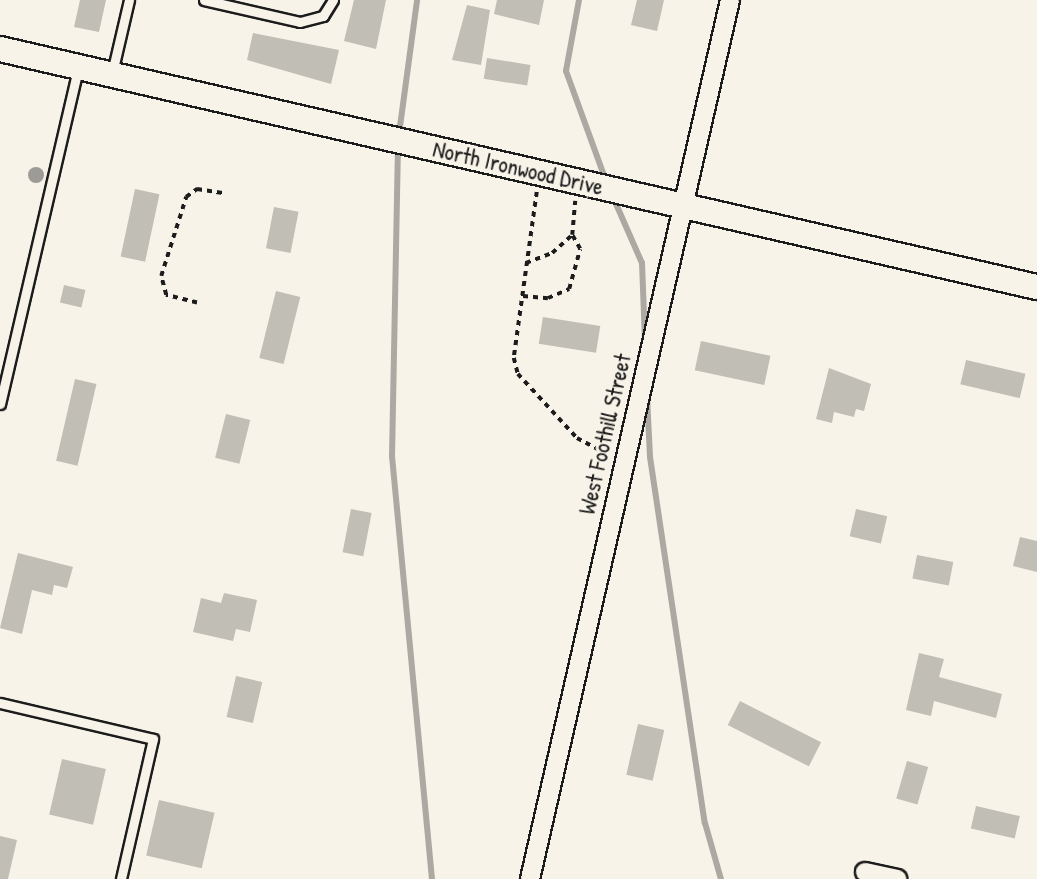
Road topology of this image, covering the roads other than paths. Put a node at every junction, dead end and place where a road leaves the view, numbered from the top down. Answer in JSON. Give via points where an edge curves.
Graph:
{"nodes":[{"id":1,"x":129,"y":0,"type":"edge"},
{"id":2,"x":204,"y":0,"type":"edge"},
{"id":3,"x":333,"y":0,"type":"edge"},
{"id":4,"x":730,"y":0,"type":"edge"},
{"id":5,"x":0,"y":49,"type":"edge"},
{"id":6,"x":79,"y":67,"type":"junction"},
{"id":7,"x":112,"y":75,"type":"junction"},
{"id":8,"x":683,"y":205,"type":"junction"},
{"id":9,"x":1037,"y":287,"type":"edge"},
{"id":10,"x":0,"y":404,"type":"edge"},
{"id":11,"x":0,"y":703,"type":"edge"},
{"id":12,"x":865,"y":872,"type":"dead end"},
{"id":13,"x":121,"y":879,"type":"edge"},
{"id":14,"x":530,"y":879,"type":"edge"},
{"id":15,"x":897,"y":879,"type":"edge"}],
"edges":[{"from":1,"to":7,"type":"lane"},
{"from":2,"to":3,"type":"lane","via":[[300,22],[323,16]]},
{"from":4,"to":8,"type":"street","name":"West Foothill Street"},
{"from":5,"to":6,"type":"street","name":"North Ironwood Drive"},
{"from":6,"to":7,"type":"street","name":"North Ironwood Drive"},
{"from":6,"to":10,"type":"lane"},
{"from":7,"to":8,"type":"street","name":"North Ironwood Drive"},
{"from":8,"to":9,"type":"street","name":"North Ironwood Drive"},
{"from":8,"to":14,"type":"street","name":"West Foothill Street"},
{"from":11,"to":13,"type":"lane","via":[[153,739]]},
{"from":12,"to":15,"type":"street"}]}
